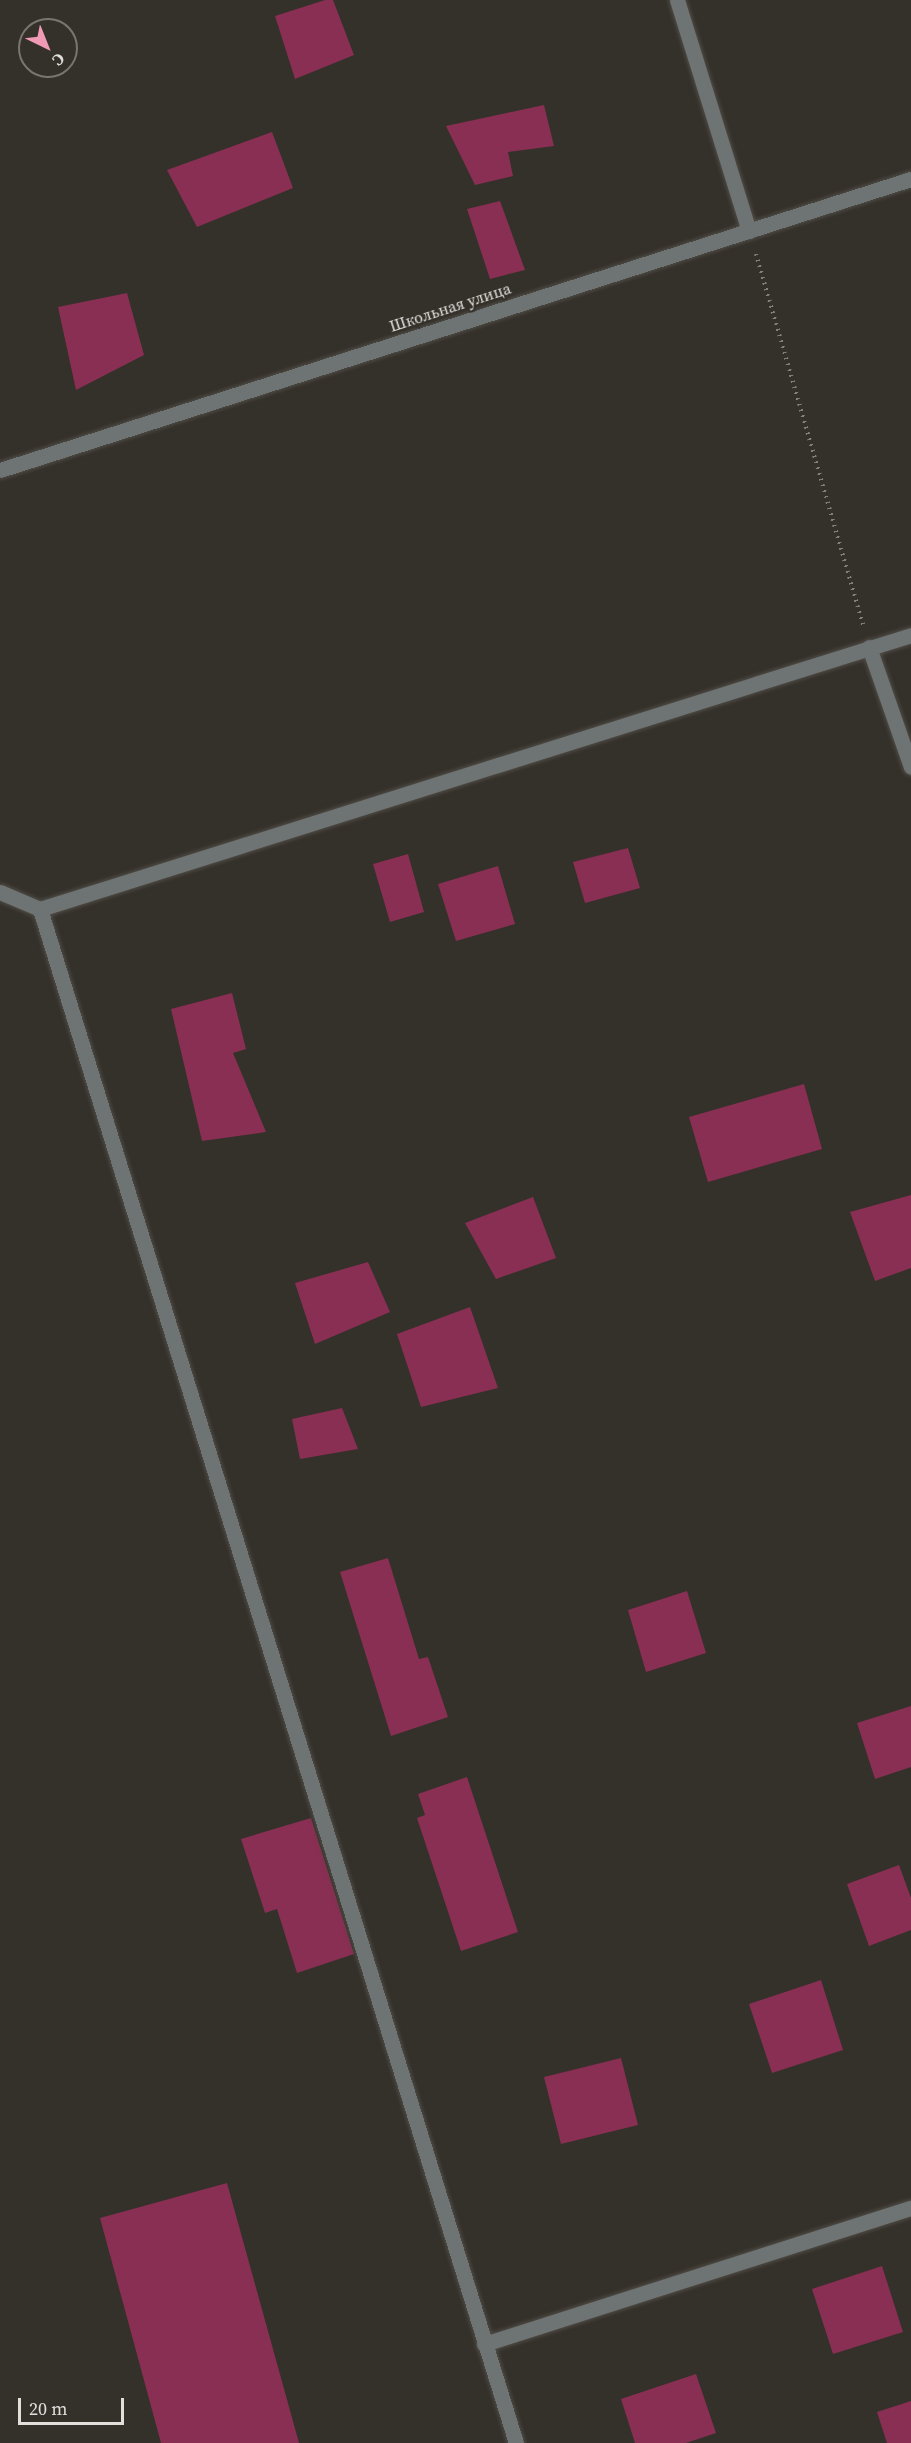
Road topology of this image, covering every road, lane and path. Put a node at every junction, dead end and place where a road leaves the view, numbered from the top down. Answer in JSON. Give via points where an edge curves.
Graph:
{"nodes":[{"id":1,"x":677,"y":0,"type":"edge"},
{"id":2,"x":911,"y":179,"type":"edge"},
{"id":3,"x":749,"y":231,"type":"junction"},
{"id":4,"x":0,"y":470,"type":"edge"},
{"id":5,"x":911,"y":635,"type":"edge"},
{"id":6,"x":870,"y":647,"type":"junction"},
{"id":7,"x":911,"y":766,"type":"edge"},
{"id":8,"x":0,"y":892,"type":"edge"},
{"id":9,"x":40,"y":909,"type":"junction"},
{"id":10,"x":911,"y":2208,"type":"edge"},
{"id":11,"x":484,"y":2344,"type":"junction"},
{"id":12,"x":516,"y":2443,"type":"edge"}],
"edges":[{"from":1,"to":3,"type":"street"},
{"from":2,"to":3,"type":"street","name":"Школьная улица"},
{"from":3,"to":4,"type":"street","name":"Школьная улица"},
{"from":3,"to":6,"type":"path"},
{"from":5,"to":6,"type":"street"},
{"from":6,"to":7,"type":"street"},
{"from":6,"to":9,"type":"street"},
{"from":8,"to":9,"type":"street"},
{"from":9,"to":11,"type":"street"},
{"from":10,"to":11,"type":"street"},
{"from":11,"to":12,"type":"street"}]}
